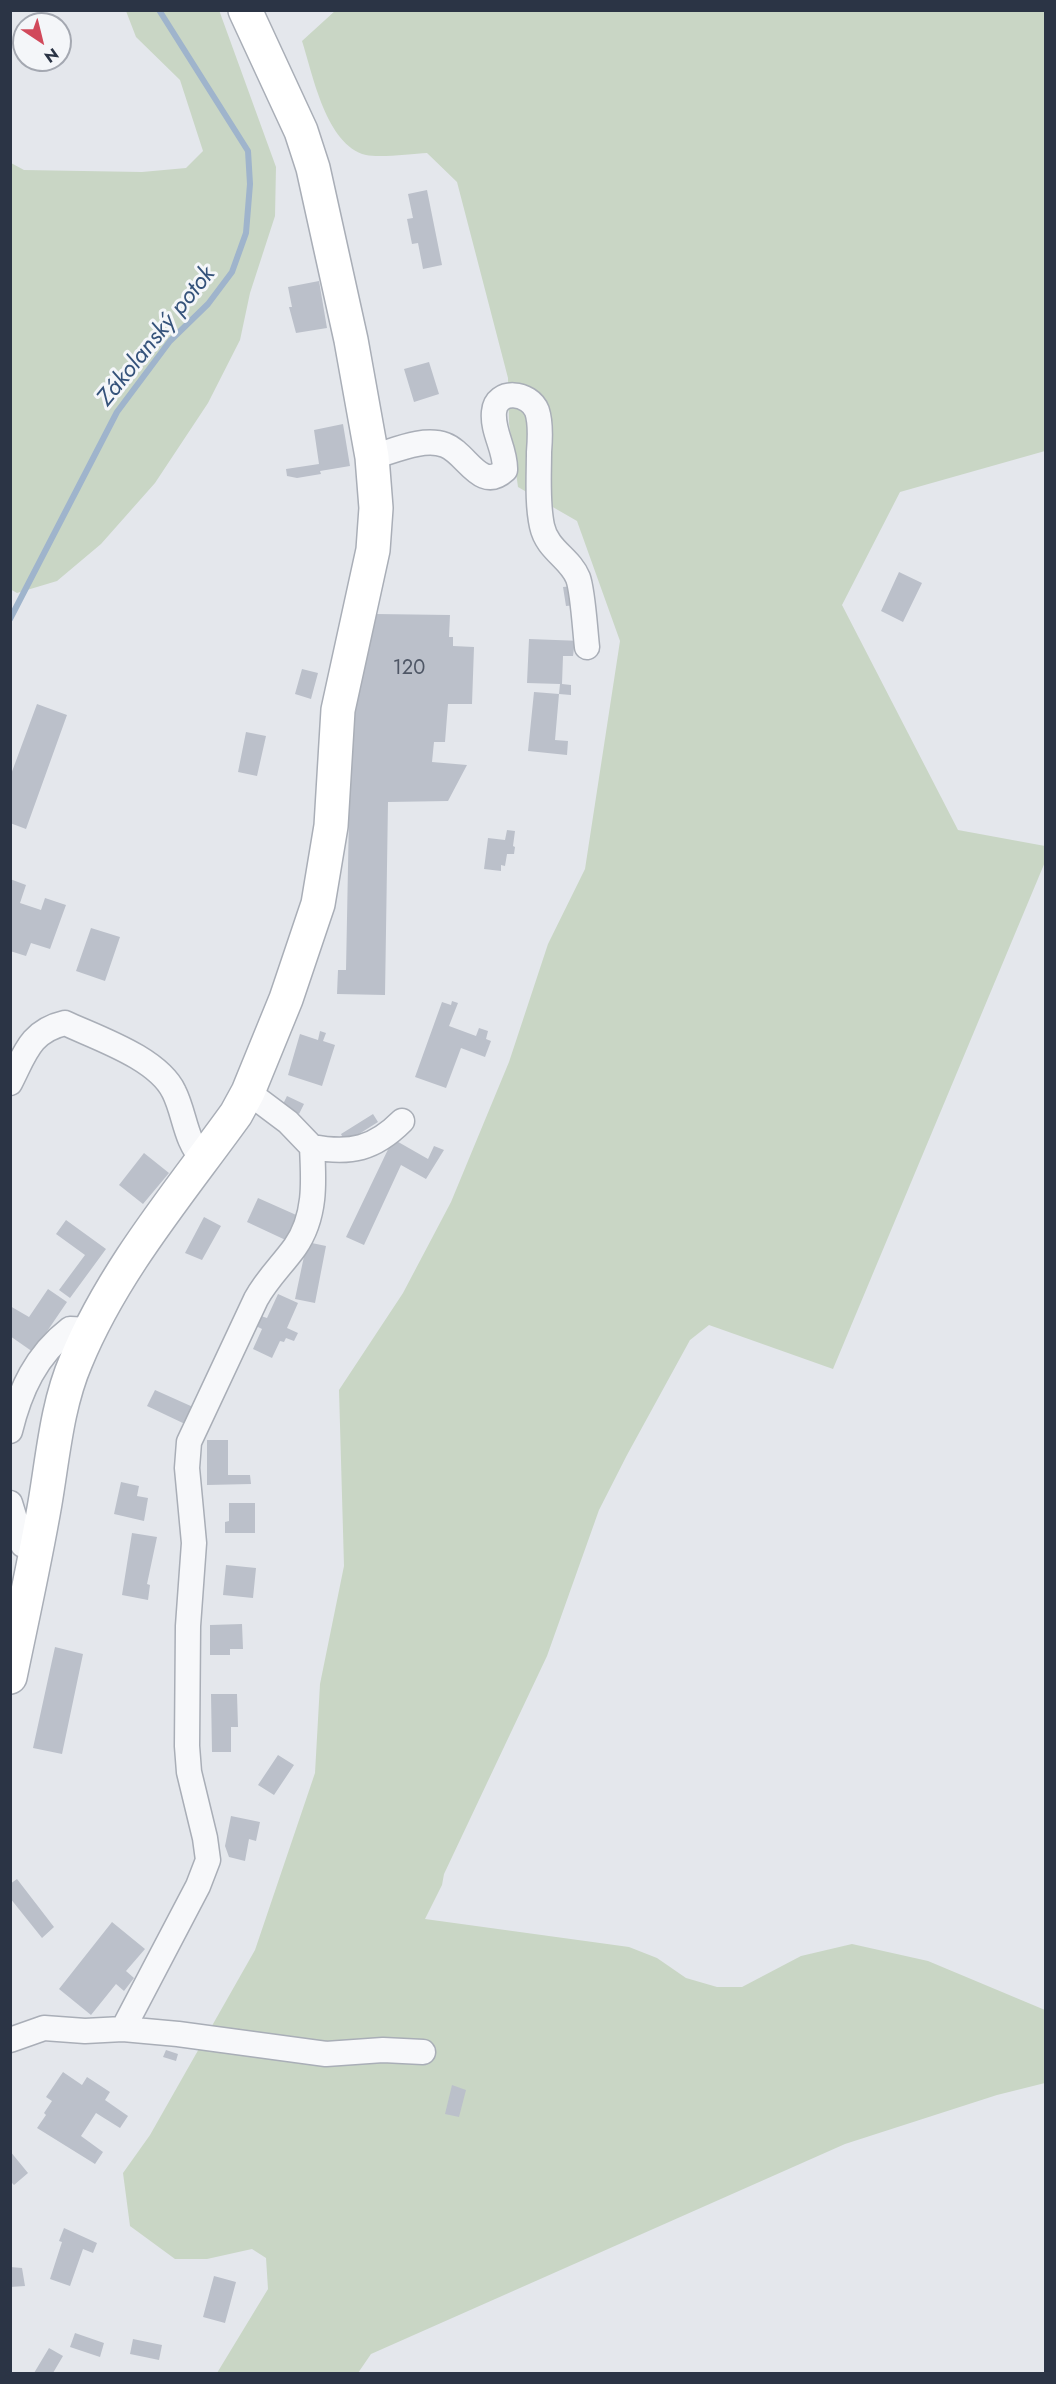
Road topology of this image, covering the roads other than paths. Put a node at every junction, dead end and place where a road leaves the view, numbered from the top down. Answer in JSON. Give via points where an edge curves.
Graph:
{"nodes":[{"id":1,"x":245,"y":10,"type":"edge"},
{"id":2,"x":372,"y":457,"type":"junction"},
{"id":3,"x":587,"y":647,"type":"dead end"},
{"id":4,"x":10,"y":1083,"type":"edge"},
{"id":5,"x":248,"y":1092,"type":"junction"},
{"id":6,"x":402,"y":1121,"type":"dead end"},
{"id":7,"x":312,"y":1148,"type":"junction"},
{"id":8,"x":203,"y":1159,"type":"junction"},
{"id":9,"x":90,"y":1330,"type":"junction"},
{"id":10,"x":10,"y":1431,"type":"edge"},
{"id":11,"x":10,"y":1503,"type":"edge"},
{"id":12,"x":31,"y":1541,"type":"junction"},
{"id":13,"x":10,"y":1597,"type":"edge"},
{"id":14,"x":10,"y":1677,"type":"edge"},
{"id":15,"x":123,"y":2029,"type":"junction"},
{"id":16,"x":10,"y":2040,"type":"edge"},
{"id":17,"x":423,"y":2052,"type":"dead end"}],
"edges":[{"from":1,"to":2,"type":"main road","via":[[301,131],[313,168]]},
{"from":2,"to":3,"type":"street","via":[[430,441],[456,451],[478,472],[495,478],[505,470],[506,459],[494,408],[499,400],[513,394],[532,403],[540,436],[542,527],[550,546],[578,578]]},
{"from":2,"to":5,"type":"main road","via":[[376,507],[373,550],[338,710],[326,866],[318,904],[286,999]]},
{"from":4,"to":8,"type":"street","via":[[32,1041],[41,1032],[65,1023],[155,1069],[173,1088],[190,1142]]},
{"from":5,"to":7,"type":"street","via":[[288,1122]]},
{"from":5,"to":8,"type":"main road"},
{"from":6,"to":7,"type":"street","via":[[379,1140],[360,1149],[338,1152]]},
{"from":7,"to":15,"type":"street","via":[[311,1211],[304,1231],[266,1281],[189,1442],[187,1468],[194,1543],[188,1626],[187,1746],[208,1860]]},
{"from":8,"to":9,"type":"main road","via":[[105,1300]]},
{"from":9,"to":10,"type":"street","via":[[70,1329],[52,1342],[34,1367]]},
{"from":9,"to":12,"type":"main road","via":[[62,1404]]},
{"from":11,"to":12,"type":"street"},
{"from":12,"to":13,"type":"street"},
{"from":12,"to":14,"type":"main road"},
{"from":15,"to":16,"type":"street","via":[[44,2028]]},
{"from":15,"to":17,"type":"street","via":[[326,2054]]}]}
